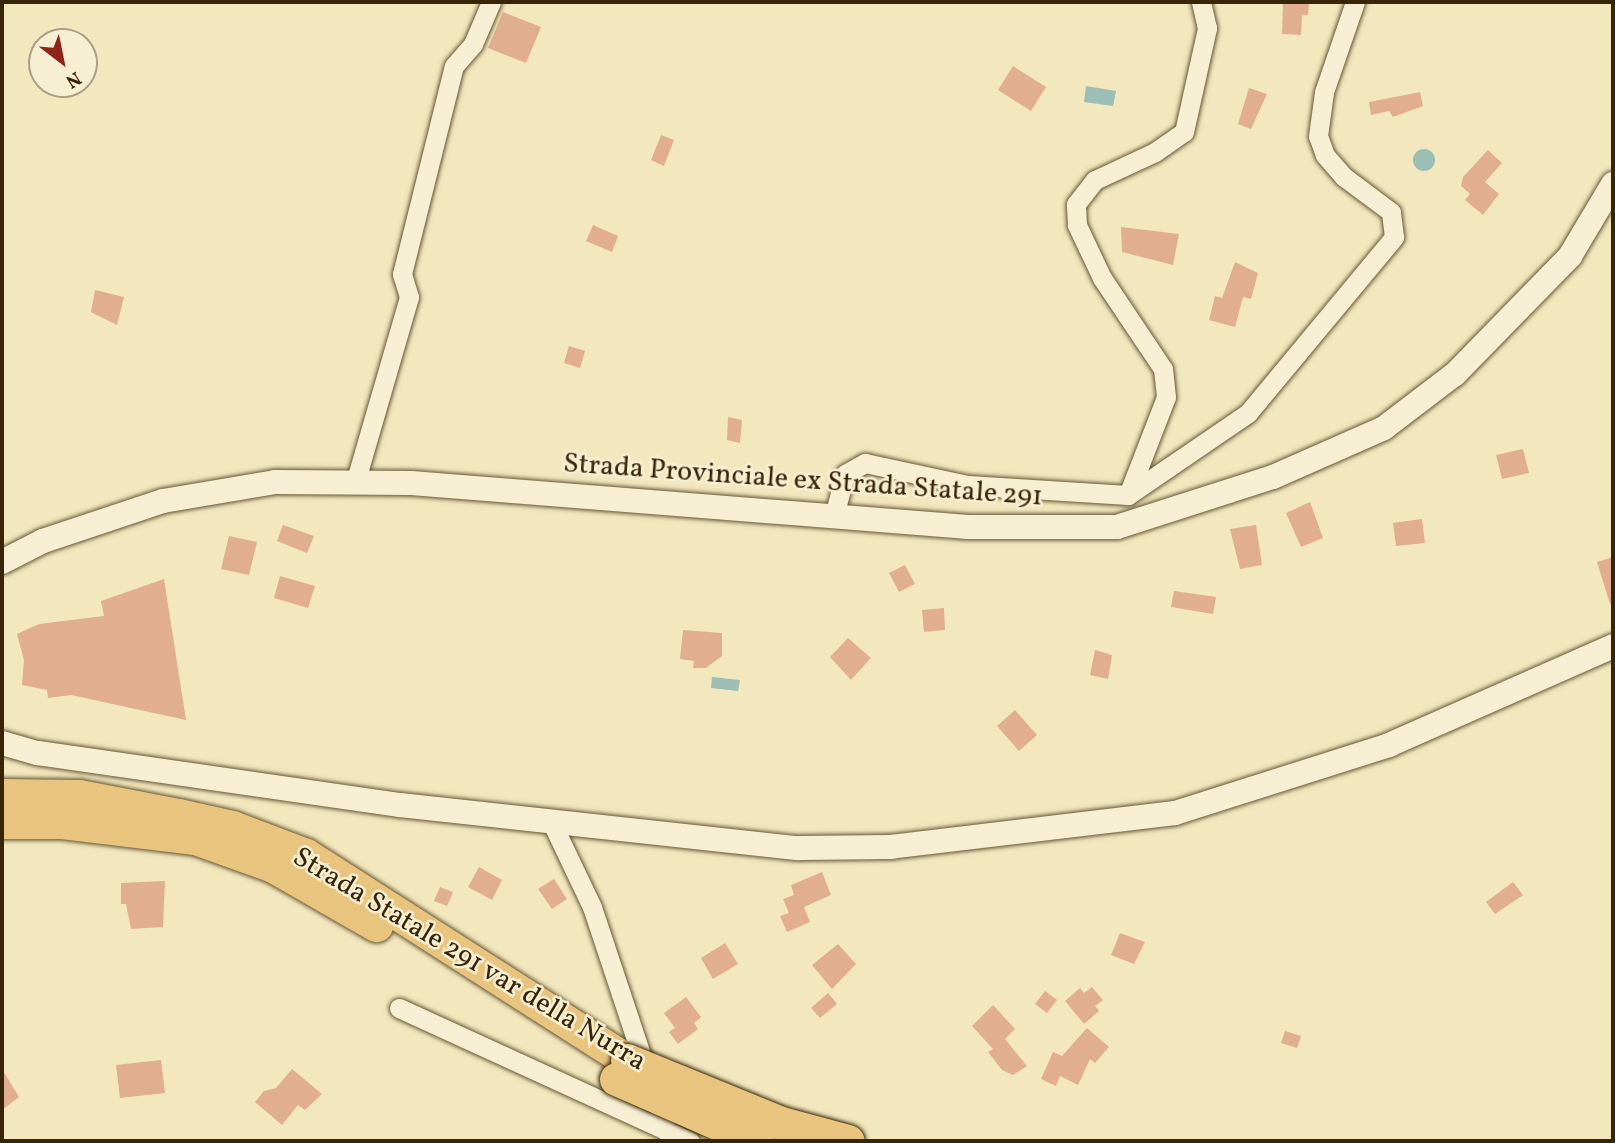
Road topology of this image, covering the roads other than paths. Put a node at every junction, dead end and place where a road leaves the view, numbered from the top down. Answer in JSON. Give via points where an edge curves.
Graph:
{"nodes":[{"id":1,"x":491,"y":2,"type":"edge"},
{"id":2,"x":1201,"y":2,"type":"edge"},
{"id":3,"x":1355,"y":2,"type":"edge"},
{"id":4,"x":1613,"y":184,"type":"edge"},
{"id":5,"x":355,"y":483,"type":"junction"},
{"id":6,"x":1128,"y":495,"type":"junction"},
{"id":7,"x":834,"y":516,"type":"junction"},
{"id":8,"x":2,"y":562,"type":"edge"},
{"id":9,"x":1613,"y":646,"type":"edge"},
{"id":10,"x":2,"y":743,"type":"edge"},
{"id":11,"x":9,"y":792,"type":"edge"},
{"id":12,"x":551,"y":821,"type":"junction"},
{"id":13,"x":2,"y":822,"type":"edge"},
{"id":14,"x":399,"y":1007,"type":"dead end"},
{"id":15,"x":622,"y":1070,"type":"junction"},
{"id":16,"x":667,"y":1132,"type":"junction"},
{"id":17,"x":690,"y":1141,"type":"edge"},
{"id":18,"x":758,"y":1141,"type":"edge"},
{"id":19,"x":848,"y":1141,"type":"edge"}],
"edges":[{"from":1,"to":5,"type":"street","via":[[473,44],[454,66],[402,274],[409,297]]},
{"from":2,"to":6,"type":"street","via":[[1207,28],[1184,132],[1155,152],[1096,180],[1076,204],[1077,225],[1102,278],[1163,369],[1166,397]]},
{"from":3,"to":6,"type":"street","via":[[1324,92],[1318,136],[1325,155],[1344,177],[1391,212],[1394,237],[1248,413]]},
{"from":4,"to":7,"type":"street","name":"Strada Provinciale ex Strada Statale 291","via":[[1570,256],[1455,374],[1384,428],[1324,458],[1117,527],[968,527]]},
{"from":5,"to":7,"type":"street","name":"Strada Provinciale ex Strada Statale 291"},
{"from":5,"to":8,"type":"street","name":"Strada Provinciale ex Strada Statale 291","via":[[275,482],[163,502],[43,541]]},
{"from":6,"to":7,"type":"street","via":[[968,485],[865,463],[845,474]]},
{"from":9,"to":12,"type":"street","via":[[1389,745],[1175,813],[890,847],[799,848]]},
{"from":10,"to":12,"type":"street","via":[[400,805]]},
{"from":11,"to":15,"type":"highway","name":"Strada Statale 291 var della Nurra","via":[[79,796],[206,821],[306,855]]},
{"from":12,"to":16,"type":"street","via":[[596,919]]},
{"from":13,"to":15,"type":"highway","name":"Strada Statale 291 var della Nurra","via":[[62,822],[195,838],[273,866]]},
{"from":14,"to":16,"type":"street"},
{"from":15,"to":18,"type":"highway","name":"Strada Statale 291 var della Nurra","bridge":true},
{"from":15,"to":19,"type":"highway","name":"Strada Statale 291 var della Nurra","bridge":true,"via":[[781,1124]]},
{"from":16,"to":17,"type":"street"}]}
